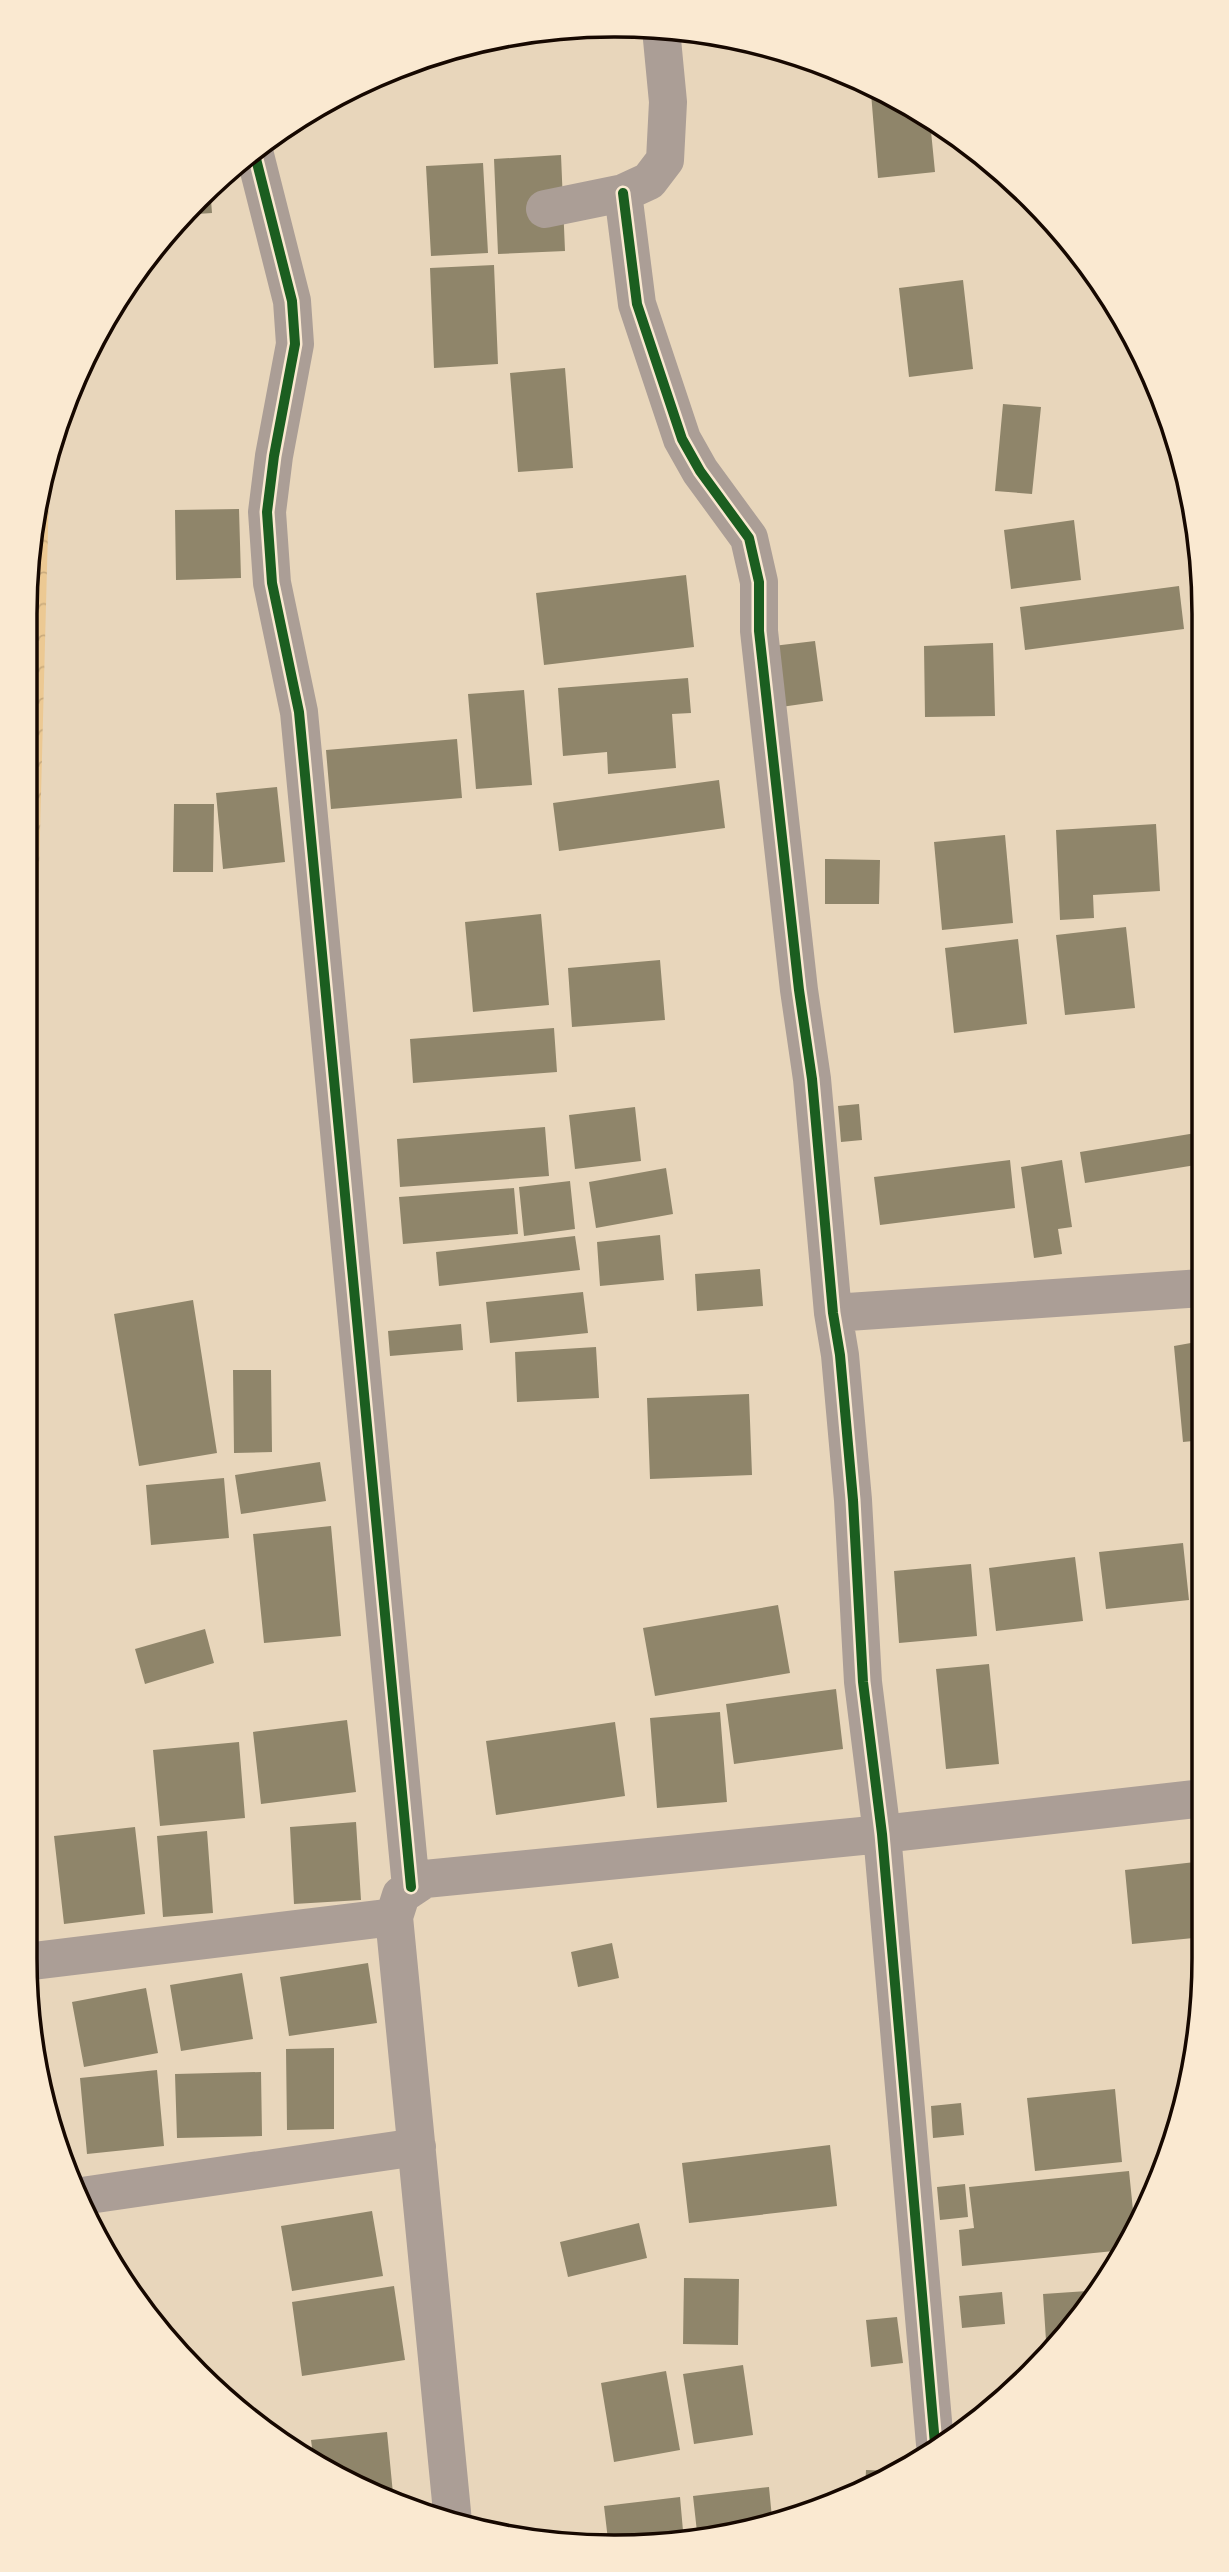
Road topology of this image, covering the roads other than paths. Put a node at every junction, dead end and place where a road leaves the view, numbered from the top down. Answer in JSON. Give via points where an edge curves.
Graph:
{"nodes":[{"id":1,"x":662,"y":39,"type":"edge"},
{"id":2,"x":257,"y":161,"type":"edge"},
{"id":3,"x":623,"y":193,"type":"junction"},
{"id":4,"x":545,"y":209,"type":"dead end"},
{"id":5,"x":1192,"y":1289,"type":"edge"},
{"id":6,"x":833,"y":1313,"type":"junction"},
{"id":7,"x":1192,"y":1799,"type":"edge"},
{"id":8,"x":882,"y":1834,"type":"junction"},
{"id":9,"x":402,"y":1902,"type":"junction"},
{"id":10,"x":37,"y":1960,"type":"edge"},
{"id":11,"x":417,"y":2147,"type":"junction"},
{"id":12,"x":88,"y":2195,"type":"edge"},
{"id":13,"x":935,"y":2438,"type":"edge"},
{"id":14,"x":452,"y":2512,"type":"edge"}],
"edges":[{"from":1,"to":3,"type":"street","via":[[668,102],[665,160],[649,181]]},
{"from":2,"to":9,"type":"street","via":[[292,301],[295,344],[267,512],[272,583],[299,712]]},
{"from":3,"to":4,"type":"street"},
{"from":3,"to":6,"type":"street","via":[[637,304],[682,439],[749,538],[760,582],[759,631],[812,1079]]},
{"from":5,"to":6,"type":"street"},
{"from":6,"to":8,"type":"street","via":[[853,1500],[863,1682]]},
{"from":7,"to":8,"type":"street"},
{"from":8,"to":9,"type":"street","via":[[425,1879]]},
{"from":8,"to":13,"type":"street"},
{"from":9,"to":10,"type":"street"},
{"from":9,"to":11,"type":"street"},
{"from":11,"to":12,"type":"street"},
{"from":11,"to":14,"type":"street"}]}
